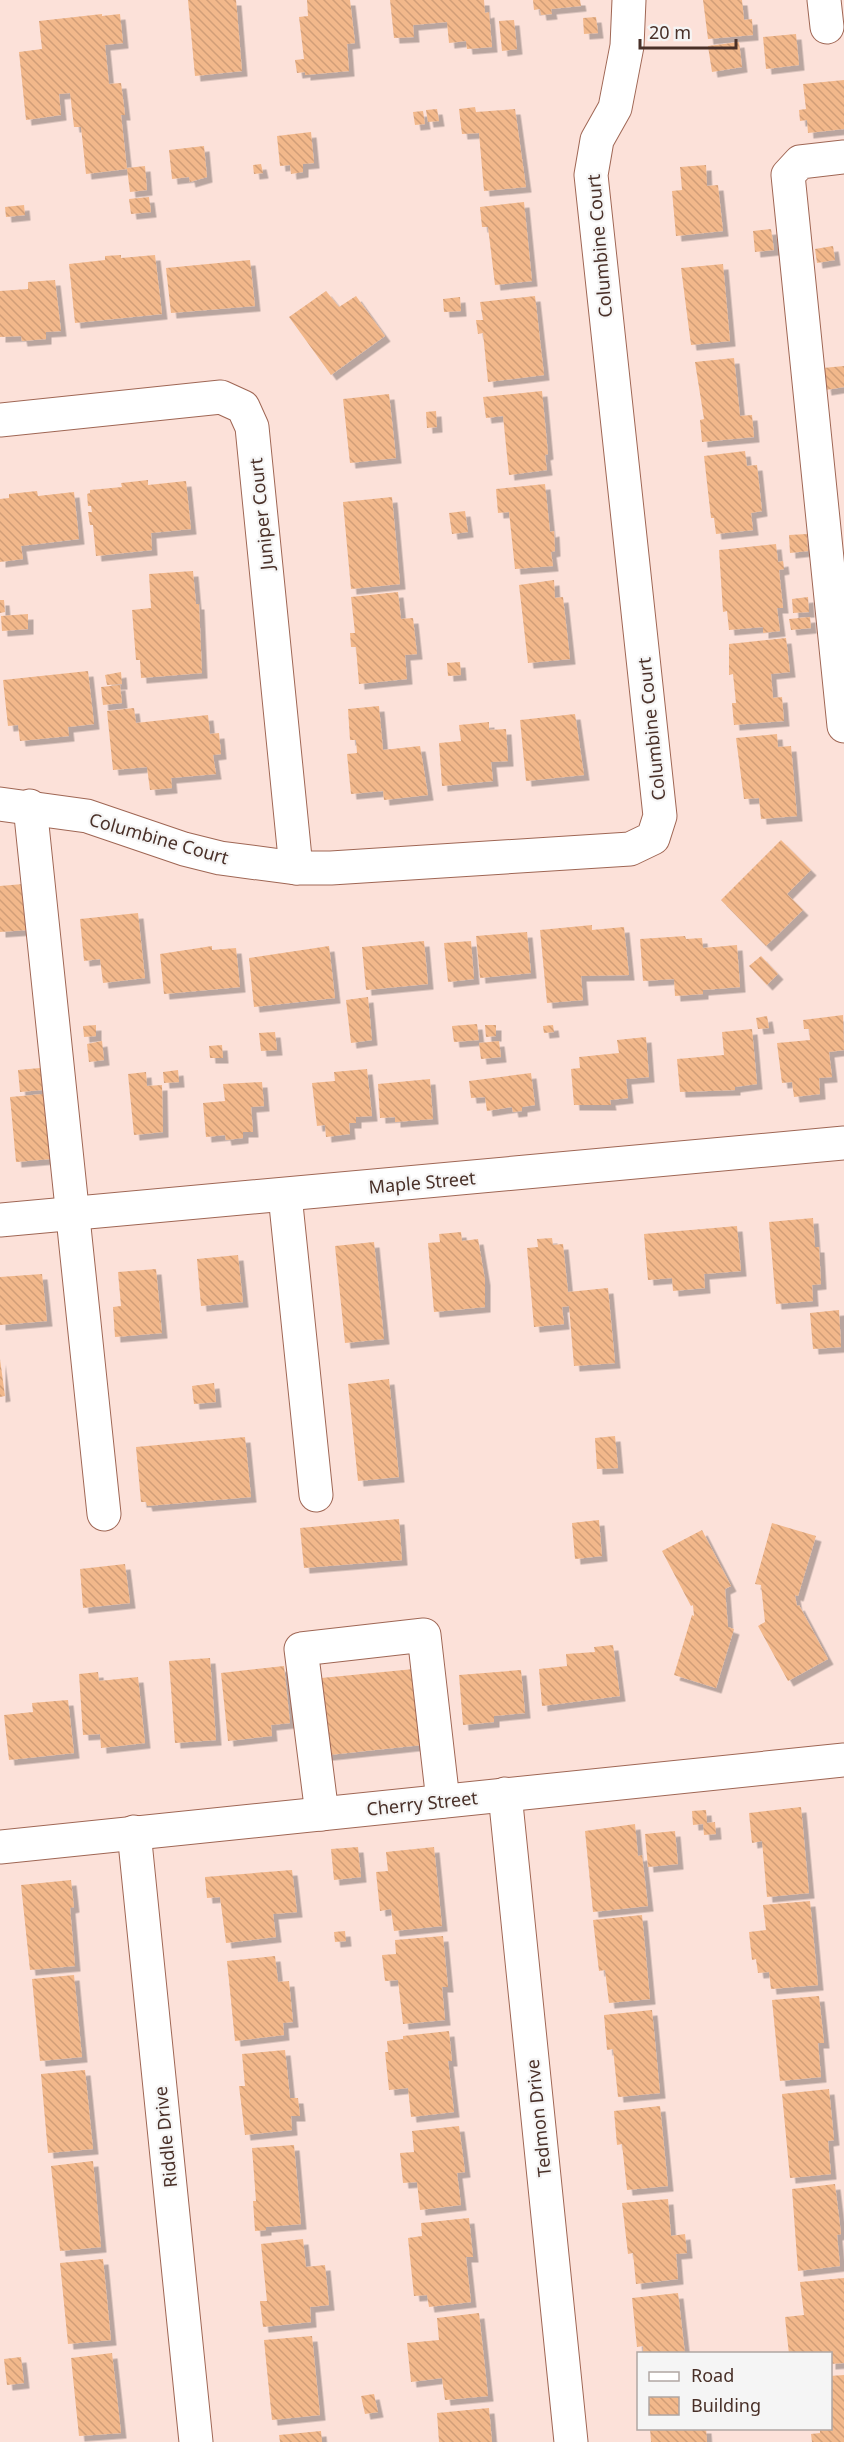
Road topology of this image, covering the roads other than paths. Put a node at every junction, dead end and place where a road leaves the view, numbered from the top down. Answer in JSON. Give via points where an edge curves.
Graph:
{"nodes":[{"id":1,"x":629,"y":0,"type":"edge"},
{"id":2,"x":844,"y":157,"type":"edge"},
{"id":3,"x":0,"y":420,"type":"edge"},
{"id":4,"x":844,"y":726,"type":"edge"},
{"id":5,"x":15,"y":805,"type":"edge"},
{"id":6,"x":296,"y":868,"type":"junction"},
{"id":7,"x":844,"y":1143,"type":"edge"},
{"id":8,"x":285,"y":1195,"type":"junction"},
{"id":9,"x":73,"y":1214,"type":"junction"},
{"id":10,"x":0,"y":1220,"type":"edge"},
{"id":11,"x":316,"y":1495,"type":"dead end"},
{"id":12,"x":104,"y":1514,"type":"dead end"},
{"id":13,"x":844,"y":1760,"type":"edge"},
{"id":14,"x":505,"y":1794,"type":"junction"},
{"id":15,"x":443,"y":1801,"type":"junction"},
{"id":16,"x":322,"y":1814,"type":"junction"},
{"id":17,"x":134,"y":1832,"type":"junction"},
{"id":18,"x":0,"y":1847,"type":"edge"},
{"id":19,"x":196,"y":2442,"type":"edge"},
{"id":20,"x":571,"y":2442,"type":"edge"}],
"edges":[{"from":1,"to":6,"type":"street","name":"Columbine Court","via":[[627,46],[615,108],[597,140],[591,175],[660,816],[653,838],[630,849]]},
{"from":2,"to":4,"type":"street","via":[[801,162],[788,175]]},
{"from":3,"to":6,"type":"street","name":"Juniper Court","via":[[221,397],[243,407],[252,427]]},
{"from":5,"to":6,"type":"street","name":"Columbine Court","via":[[87,816],[220,858]]},
{"from":5,"to":9,"type":"street"},
{"from":7,"to":8,"type":"street","name":"Maple Street"},
{"from":8,"to":9,"type":"street","name":"Maple Street"},
{"from":8,"to":11,"type":"street"},
{"from":9,"to":10,"type":"street","name":"Maple Street"},
{"from":9,"to":12,"type":"street"},
{"from":13,"to":14,"type":"street","name":"Cherry Street"},
{"from":14,"to":15,"type":"street","name":"Cherry Street"},
{"from":14,"to":20,"type":"street","name":"Tedmon Drive"},
{"from":15,"to":16,"type":"street","name":"Cherry Street"},
{"from":15,"to":16,"type":"street","via":[[424,1635],[301,1649]]},
{"from":16,"to":17,"type":"street","name":"Cherry Street"},
{"from":17,"to":18,"type":"street","name":"Cherry Street"},
{"from":17,"to":19,"type":"street","name":"Riddle Drive"}]}
